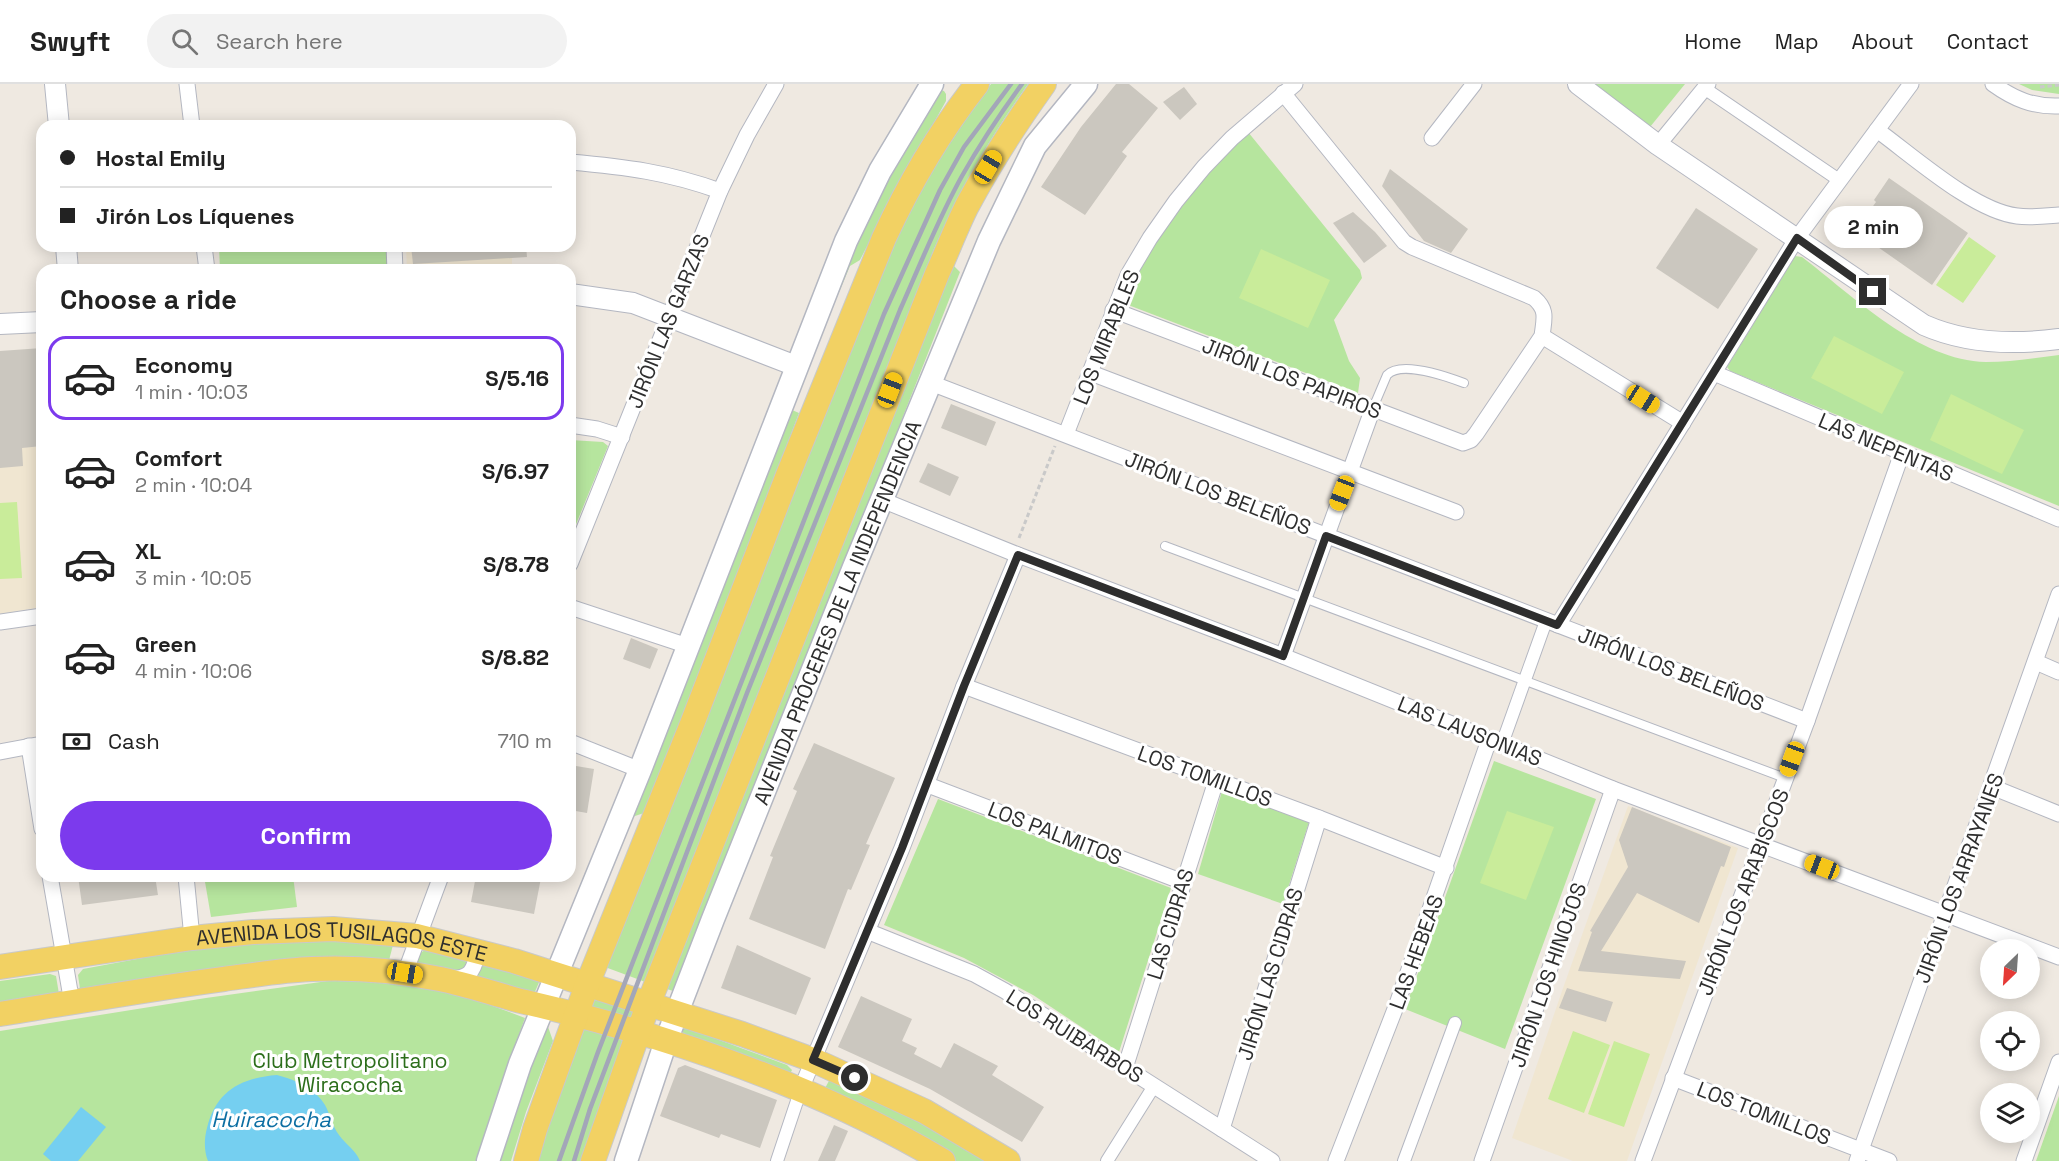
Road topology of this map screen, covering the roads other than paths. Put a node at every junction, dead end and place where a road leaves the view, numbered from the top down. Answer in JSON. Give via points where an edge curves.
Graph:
{"nodes":[{"id":1,"x":55,"y":84,"type":"edge"},
{"id":2,"x":187,"y":84,"type":"edge"},
{"id":3,"x":776,"y":84,"type":"edge"},
{"id":4,"x":932,"y":84,"type":"edge"},
{"id":5,"x":1044,"y":84,"type":"edge"},
{"id":6,"x":1071,"y":84,"type":"edge"},
{"id":7,"x":1086,"y":84,"type":"edge"},
{"id":8,"x":1474,"y":84,"type":"edge"},
{"id":9,"x":1578,"y":84,"type":"edge"},
{"id":10,"x":1911,"y":84,"type":"edge"},
{"id":11,"x":1993,"y":84,"type":"edge"},
{"id":12,"x":1706,"y":86,"type":"edge"},
{"id":13,"x":969,"y":88,"type":"edge"},
{"id":14,"x":1289,"y":89,"type":"edge"},
{"id":15,"x":2059,"y":106,"type":"edge"},
{"id":16,"x":58,"y":120,"type":"edge"},
{"id":17,"x":191,"y":120,"type":"edge"},
{"id":18,"x":1877,"y":130,"type":"junction"},
{"id":19,"x":1432,"y":138,"type":"dead end"},
{"id":20,"x":1658,"y":145,"type":"junction"},
{"id":21,"x":1035,"y":146,"type":"junction"},
{"id":22,"x":576,"y":163,"type":"edge"},
{"id":23,"x":1839,"y":180,"type":"junction"},
{"id":24,"x":720,"y":191,"type":"junction"},
{"id":25,"x":2059,"y":215,"type":"edge"},
{"id":26,"x":1797,"y":238,"type":"junction"},
{"id":27,"x":576,"y":295,"type":"edge"},
{"id":28,"x":1113,"y":310,"type":"junction"},
{"id":29,"x":669,"y":316,"type":"junction"},
{"id":30,"x":36,"y":322,"type":"edge"},
{"id":31,"x":0,"y":324,"type":"edge"},
{"id":32,"x":1542,"y":336,"type":"junction"},
{"id":33,"x":2059,"y":339,"type":"edge"},
{"id":34,"x":796,"y":366,"type":"junction"},
{"id":35,"x":1091,"y":373,"type":"junction"},
{"id":36,"x":1714,"y":373,"type":"junction"},
{"id":37,"x":931,"y":383,"type":"junction"},
{"id":38,"x":1464,"y":383,"type":"dead end"},
{"id":39,"x":1372,"y":408,"type":"junction"},
{"id":40,"x":1683,"y":423,"type":"junction"},
{"id":41,"x":576,"y":426,"type":"edge"},
{"id":42,"x":1063,"y":433,"type":"junction"},
{"id":43,"x":622,"y":437,"type":"junction"},
{"id":44,"x":1902,"y":453,"type":"junction"},
{"id":45,"x":1351,"y":471,"type":"junction"},
{"id":46,"x":882,"y":500,"type":"junction"},
{"id":47,"x":1456,"y":512,"type":"dead end"},
{"id":48,"x":2059,"y":519,"type":"edge"},
{"id":49,"x":1326,"y":536,"type":"junction"},
{"id":50,"x":1165,"y":546,"type":"dead end"},
{"id":51,"x":576,"y":549,"type":"edge"},
{"id":52,"x":1016,"y":554,"type":"junction"},
{"id":53,"x":2059,"y":594,"type":"edge"},
{"id":54,"x":1303,"y":597,"type":"junction"},
{"id":55,"x":576,"y":609,"type":"edge"},
{"id":56,"x":36,"y":617,"type":"edge"},
{"id":57,"x":0,"y":622,"type":"edge"},
{"id":58,"x":1552,"y":623,"type":"junction"},
{"id":59,"x":688,"y":646,"type":"junction"},
{"id":60,"x":1283,"y":656,"type":"junction"},
{"id":61,"x":2036,"y":662,"type":"junction"},
{"id":62,"x":2059,"y":672,"type":"edge"},
{"id":63,"x":1525,"y":680,"type":"junction"},
{"id":64,"x":964,"y":686,"type":"junction"},
{"id":65,"x":1807,"y":721,"type":"junction"},
{"id":66,"x":1496,"y":742,"type":"junction"},
{"id":67,"x":576,"y":744,"type":"edge"},
{"id":68,"x":35,"y":746,"type":"edge"},
{"id":69,"x":0,"y":752,"type":"edge"},
{"id":70,"x":640,"y":770,"type":"junction"},
{"id":71,"x":1785,"y":778,"type":"junction"},
{"id":72,"x":1216,"y":781,"type":"junction"},
{"id":73,"x":928,"y":785,"type":"junction"},
{"id":74,"x":1992,"y":787,"type":"junction"},
{"id":75,"x":1613,"y":789,"type":"junction"},
{"id":76,"x":2059,"y":814,"type":"edge"},
{"id":77,"x":1319,"y":818,"type":"junction"},
{"id":78,"x":1761,"y":844,"type":"junction"},
{"id":79,"x":1446,"y":868,"type":"junction"},
{"id":80,"x":51,"y":882,"type":"edge"},
{"id":81,"x":187,"y":882,"type":"edge"},
{"id":82,"x":439,"y":882,"type":"edge"},
{"id":83,"x":1183,"y":882,"type":"junction"},
{"id":84,"x":1945,"y":913,"type":"junction"},
{"id":85,"x":867,"y":930,"type":"junction"},
{"id":86,"x":417,"y":936,"type":"junction"},
{"id":87,"x":192,"y":938,"type":"junction"},
{"id":88,"x":479,"y":951,"type":"junction"},
{"id":89,"x":2059,"y":957,"type":"edge"},
{"id":90,"x":63,"y":958,"type":"junction"},
{"id":91,"x":0,"y":967,"type":"edge"},
{"id":92,"x":405,"y":973,"type":"junction"},
{"id":93,"x":555,"y":975,"type":"junction"},
{"id":94,"x":441,"y":979,"type":"junction"},
{"id":95,"x":587,"y":985,"type":"junction"},
{"id":96,"x":72,"y":1003,"type":"junction"},
{"id":97,"x":543,"y":1005,"type":"junction"},
{"id":98,"x":648,"y":1005,"type":"junction"},
{"id":99,"x":0,"y":1014,"type":"edge"},
{"id":100,"x":576,"y":1014,"type":"junction"},
{"id":101,"x":676,"y":1014,"type":"junction"},
{"id":102,"x":1455,"y":1023,"type":"dead end"},
{"id":103,"x":638,"y":1032,"type":"junction"},
{"id":104,"x":666,"y":1041,"type":"junction"},
{"id":105,"x":813,"y":1060,"type":"junction"},
{"id":106,"x":2059,"y":1062,"type":"edge"},
{"id":107,"x":1125,"y":1068,"type":"junction"},
{"id":108,"x":1673,"y":1078,"type":"junction"},
{"id":109,"x":1154,"y":1086,"type":"junction"},
{"id":110,"x":801,"y":1089,"type":"junction"},
{"id":111,"x":1222,"y":1129,"type":"junction"},
{"id":112,"x":1859,"y":1155,"type":"edge"},
{"id":113,"x":780,"y":1160,"type":"edge"},
{"id":114,"x":488,"y":1161,"type":"edge"},
{"id":115,"x":526,"y":1161,"type":"edge"},
{"id":116,"x":593,"y":1161,"type":"edge"},
{"id":117,"x":626,"y":1161,"type":"edge"},
{"id":118,"x":943,"y":1161,"type":"edge"},
{"id":119,"x":1008,"y":1161,"type":"edge"},
{"id":120,"x":1107,"y":1161,"type":"edge"},
{"id":121,"x":1272,"y":1161,"type":"edge"},
{"id":122,"x":1336,"y":1161,"type":"edge"},
{"id":123,"x":1404,"y":1161,"type":"edge"},
{"id":124,"x":1482,"y":1161,"type":"edge"},
{"id":125,"x":1643,"y":1161,"type":"edge"},
{"id":126,"x":1889,"y":1161,"type":"edge"},
{"id":127,"x":2024,"y":1161,"type":"edge"}],
"edges":[{"from":1,"to":16,"type":"street"},
{"from":2,"to":17,"type":"street"},
{"from":3,"to":24,"type":"street","name":"JIRÓN LAS GARZAS"},
{"from":4,"to":34,"type":"main road","via":[[862,206]]},
{"from":5,"to":98,"type":"main road","name":"AVENIDA PRÓCERES DE LA INDEPENDENCIA","via":[[988,167],[937,274]]},
{"from":6,"to":21,"type":"main road"},
{"from":7,"to":21,"type":"main road","name":"AVENIDA PRÓCERES DE LA INDEPENDENCIA"},
{"from":8,"to":19,"type":"street"},
{"from":9,"to":20,"type":"street"},
{"from":10,"to":18,"type":"street"},
{"from":11,"to":15,"type":"street","via":[[2027,103]]},
{"from":12,"to":20,"type":"street"},
{"from":12,"to":23,"type":"street"},
{"from":13,"to":95,"type":"main road","via":[[898,207],[884,238]]},
{"from":14,"to":28,"type":"street","name":"LOS MIRABLES","via":[[1225,145],[1176,201],[1128,275]]},
{"from":14,"to":32,"type":"street","via":[[1404,242],[1534,297],[1545,316]]},
{"from":18,"to":23,"type":"street"},
{"from":18,"to":25,"type":"street","via":[[1974,201],[2018,216]]},
{"from":20,"to":26,"type":"street"},
{"from":21,"to":37,"type":"main road","name":"AVENIDA PRÓCERES DE LA INDEPENDENCIA","via":[[989,241]]},
{"from":22,"to":24,"type":"street","via":[[657,172]]},
{"from":23,"to":26,"type":"street"},
{"from":24,"to":29,"type":"street","name":"JIRÓN LAS GARZAS"},
{"from":26,"to":33,"type":"street","via":[[1934,330],[1985,342]]},
{"from":26,"to":36,"type":"street"},
{"from":27,"to":29,"type":"street","via":[[633,303]]},
{"from":28,"to":35,"type":"street","name":"LOS MIRABLES"},
{"from":28,"to":39,"type":"street","name":"JIRÓN LOS PAPIROS"},
{"from":29,"to":34,"type":"street"},
{"from":29,"to":43,"type":"street","name":"JIRÓN LAS GARZAS"},
{"from":30,"to":31,"type":"street"},
{"from":32,"to":39,"type":"street","name":"JIRÓN LOS PAPIROS","via":[[1471,441],[1463,443]]},
{"from":32,"to":40,"type":"street"},
{"from":34,"to":59,"type":"main road"},
{"from":35,"to":42,"type":"street","name":"LOS MIRABLES"},
{"from":35,"to":45,"type":"street"},
{"from":36,"to":40,"type":"street"},
{"from":36,"to":44,"type":"street","name":"LAS NEPENTAS"},
{"from":37,"to":42,"type":"street","name":"JIRÓN LOS BELEÑOS"},
{"from":37,"to":46,"type":"main road","name":"AVENIDA PRÓCERES DE LA INDEPENDENCIA"},
{"from":38,"to":39,"type":"lane","via":[[1403,368],[1390,371]]},
{"from":39,"to":45,"type":"street"},
{"from":40,"to":58,"type":"street"},
{"from":41,"to":43,"type":"street"},
{"from":42,"to":49,"type":"street","name":"JIRÓN LOS BELEÑOS"},
{"from":43,"to":51,"type":"street","name":"JIRÓN LAS GARZAS"},
{"from":44,"to":48,"type":"street","name":"LAS NEPENTAS"},
{"from":44,"to":65,"type":"street","name":"JIRÓN LOS ARABISCOS"},
{"from":45,"to":47,"type":"street"},
{"from":45,"to":49,"type":"street"},
{"from":46,"to":52,"type":"street","name":"LAS LAUSONIAS"},
{"from":46,"to":101,"type":"main road","name":"AVENIDA PRÓCERES DE LA INDEPENDENCIA"},
{"from":49,"to":54,"type":"street"},
{"from":49,"to":58,"type":"street","name":"JIRÓN LOS BELEÑOS"},
{"from":50,"to":54,"type":"lane"},
{"from":52,"to":60,"type":"street","name":"LAS LAUSONIAS"},
{"from":52,"to":64,"type":"street"},
{"from":53,"to":61,"type":"street","name":"JIRÓN LOS ARRAYANES"},
{"from":54,"to":60,"type":"street"},
{"from":54,"to":63,"type":"lane"},
{"from":55,"to":59,"type":"street"},
{"from":56,"to":57,"type":"street"},
{"from":58,"to":63,"type":"street"},
{"from":58,"to":65,"type":"street","name":"JIRÓN LOS BELEÑOS"},
{"from":59,"to":70,"type":"main road"},
{"from":60,"to":66,"type":"street","name":"LAS LAUSONIAS"},
{"from":61,"to":62,"type":"street"},
{"from":61,"to":74,"type":"street","name":"JIRÓN LOS ARRAYANES"},
{"from":63,"to":66,"type":"street"},
{"from":63,"to":71,"type":"lane"},
{"from":64,"to":72,"type":"street","name":"LOS TOMILLOS"},
{"from":64,"to":73,"type":"street"},
{"from":65,"to":71,"type":"street","name":"JIRÓN LOS ARABISCOS"},
{"from":66,"to":75,"type":"street","name":"LAS LAUSONIAS"},
{"from":66,"to":79,"type":"street","name":"LAS HEBEAS"},
{"from":67,"to":70,"type":"street"},
{"from":68,"to":69,"type":"street"},
{"from":70,"to":93,"type":"main road"},
{"from":71,"to":78,"type":"street","name":"JIRÓN LOS ARABISCOS"},
{"from":72,"to":77,"type":"street","name":"LOS TOMILLOS"},
{"from":72,"to":83,"type":"street","name":"LAS CIDRAS"},
{"from":73,"to":83,"type":"street","name":"LOS PALMITOS"},
{"from":73,"to":85,"type":"street"},
{"from":74,"to":76,"type":"street"},
{"from":74,"to":84,"type":"street","name":"JIRÓN LOS ARRAYANES"},
{"from":75,"to":78,"type":"street","name":"LAS LAUSONIAS"},
{"from":75,"to":124,"type":"street","name":"JIRÓN LOS HINOJOS"},
{"from":77,"to":79,"type":"street","name":"LOS TOMILLOS"},
{"from":77,"to":111,"type":"street","name":"JIRÓN LAS CIDRAS"},
{"from":78,"to":84,"type":"street","name":"LAS LAUSONIAS"},
{"from":78,"to":108,"type":"street","name":"JIRÓN LOS ARABISCOS"},
{"from":79,"to":122,"type":"street","name":"LAS HEBEAS"},
{"from":80,"to":90,"type":"street"},
{"from":81,"to":87,"type":"street"},
{"from":82,"to":86,"type":"street"},
{"from":83,"to":107,"type":"street","name":"LAS CIDRAS"},
{"from":84,"to":89,"type":"street","name":"LAS LAUSONIAS"},
{"from":84,"to":112,"type":"street","name":"JIRÓN LOS ARRAYANES"},
{"from":85,"to":105,"type":"street"},
{"from":85,"to":107,"type":"street","name":"LOS RUIBARBOS","via":[[974,974]]},
{"from":86,"to":87,"type":"main road","name":"AVENIDA LOS TUSILAGOS ESTE","via":[[333,929]]},
{"from":86,"to":88,"type":"main road","name":"AVENIDA LOS TUSILAGOS ESTE"},
{"from":86,"to":92,"type":"street"},
{"from":87,"to":90,"type":"main road","name":"AVENIDA LOS TUSILAGOS ESTE"},
{"from":88,"to":93,"type":"main road","name":"AVENIDA LOS TUSILAGOS ESTE"},
{"from":88,"to":94,"type":"street","via":[[468,975]]},
{"from":90,"to":91,"type":"main road","name":"AVENIDA LOS TUSILAGOS ESTE"},
{"from":90,"to":96,"type":"street"},
{"from":92,"to":94,"type":"main road","name":"AVENIDA LOS TUSILAGOS ESTE"},
{"from":92,"to":96,"type":"main road","name":"AVENIDA LOS TUSILAGOS ESTE","via":[[312,969]]},
{"from":93,"to":95,"type":"main road","name":"AVENIDA LOS TUSILAGOS ESTE"},
{"from":93,"to":97,"type":"main road"},
{"from":94,"to":97,"type":"main road","name":"AVENIDA LOS TUSILAGOS ESTE"},
{"from":95,"to":98,"type":"main road","name":"AVENIDA LOS TUSILAGOS ESTE"},
{"from":95,"to":100,"type":"main road"},
{"from":96,"to":99,"type":"main road","name":"AVENIDA LOS TUSILAGOS ESTE"},
{"from":97,"to":100,"type":"main road","name":"AVENIDA LOS TUSILAGOS ESTE"},
{"from":97,"to":114,"type":"main road"},
{"from":98,"to":101,"type":"main road","name":"AVENIDA LOS TUSILAGOS ESTE"},
{"from":98,"to":103,"type":"main road","name":"AVENIDA PRÓCERES DE LA INDEPENDENCIA"},
{"from":100,"to":103,"type":"main road","name":"AVENIDA LOS TUSILAGOS ESTE"},
{"from":100,"to":115,"type":"main road"},
{"from":101,"to":104,"type":"main road","name":"AVENIDA PRÓCERES DE LA INDEPENDENCIA"},
{"from":101,"to":105,"type":"main road","name":"AVENIDA LOS TUSILAGOS ESTE"},
{"from":102,"to":123,"type":"street"},
{"from":103,"to":104,"type":"main road","name":"AVENIDA LOS TUSILAGOS ESTE"},
{"from":103,"to":116,"type":"main road","name":"AVENIDA PRÓCERES DE LA INDEPENDENCIA"},
{"from":104,"to":110,"type":"main road","name":"AVENIDA LOS TUSILAGOS ESTE"},
{"from":104,"to":117,"type":"main road","name":"AVENIDA PRÓCERES DE LA INDEPENDENCIA"},
{"from":105,"to":110,"type":"street"},
{"from":105,"to":119,"type":"main road","name":"AVENIDA LOS TUSILAGOS ESTE","via":[[924,1111]]},
{"from":106,"to":127,"type":"street"},
{"from":107,"to":109,"type":"street","name":"LOS RUIBARBOS"},
{"from":108,"to":112,"type":"street","name":"LOS TOMILLOS"},
{"from":108,"to":125,"type":"street","name":"JIRÓN LOS ARABISCOS"},
{"from":109,"to":111,"type":"street","name":"LOS RUIBARBOS"},
{"from":109,"to":120,"type":"street"},
{"from":110,"to":113,"type":"street"},
{"from":110,"to":118,"type":"main road","name":"AVENIDA LOS TUSILAGOS ESTE","via":[[860,1115]]},
{"from":111,"to":121,"type":"street","name":"LOS RUIBARBOS"},
{"from":112,"to":126,"type":"street","name":"LOS TOMILLOS"}]}
